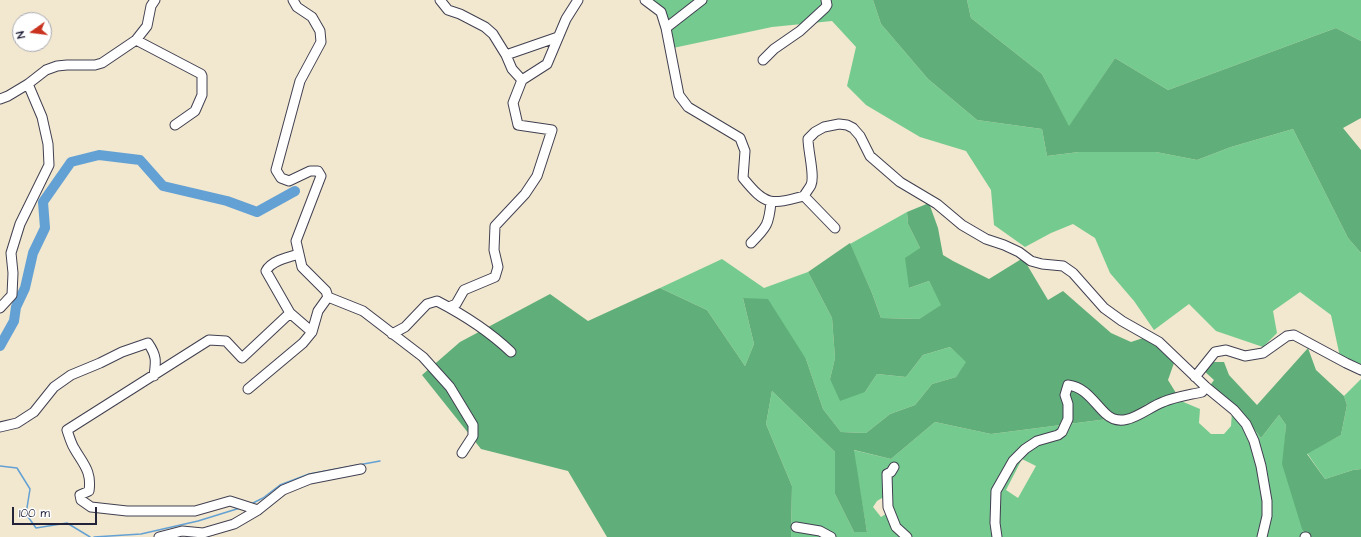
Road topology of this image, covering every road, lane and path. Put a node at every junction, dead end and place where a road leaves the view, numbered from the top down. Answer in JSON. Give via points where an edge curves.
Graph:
{"nodes":[{"id":1,"x":155,"y":0,"type":"edge"},
{"id":2,"x":293,"y":0,"type":"edge"},
{"id":3,"x":440,"y":0,"type":"edge"},
{"id":4,"x":578,"y":0,"type":"edge"},
{"id":5,"x":645,"y":0,"type":"edge"},
{"id":6,"x":702,"y":0,"type":"edge"},
{"id":7,"x":826,"y":0,"type":"edge"},
{"id":8,"x":666,"y":28,"type":"junction"},
{"id":9,"x":558,"y":37,"type":"junction"},
{"id":10,"x":136,"y":40,"type":"junction"},
{"id":11,"x":506,"y":55,"type":"junction"},
{"id":12,"x":763,"y":60,"type":"dead end"},
{"id":13,"x":522,"y":80,"type":"junction"},
{"id":14,"x":28,"y":84,"type":"junction"},
{"id":15,"x":0,"y":99,"type":"edge"},
{"id":16,"x":175,"y":124,"type":"dead end"},
{"id":17,"x":804,"y":196,"type":"junction"},
{"id":18,"x":772,"y":202,"type":"junction"},
{"id":19,"x":834,"y":228,"type":"dead end"},
{"id":20,"x":751,"y":243,"type":"dead end"},
{"id":21,"x":299,"y":254,"type":"junction"},
{"id":22,"x":328,"y":297,"type":"junction"},
{"id":23,"x":449,"y":307,"type":"junction"},
{"id":24,"x":0,"y":308,"type":"edge"},
{"id":25,"x":290,"y":313,"type":"junction"},
{"id":26,"x":312,"y":332,"type":"junction"},
{"id":27,"x":392,"y":334,"type":"junction"},
{"id":28,"x":510,"y":352,"type":"dead end"},
{"id":29,"x":1361,"y":370,"type":"edge"},
{"id":30,"x":154,"y":376,"type":"junction"},
{"id":31,"x":1195,"y":377,"type":"junction"},
{"id":32,"x":1206,"y":387,"type":"junction"},
{"id":33,"x":248,"y":389,"type":"dead end"},
{"id":34,"x":0,"y":427,"type":"edge"},
{"id":35,"x":462,"y":453,"type":"dead end"},
{"id":36,"x":894,"y":467,"type":"dead end"},
{"id":37,"x":361,"y":469,"type":"dead end"},
{"id":38,"x":258,"y":510,"type":"junction"},
{"id":39,"x":796,"y":528,"type":"dead end"},
{"id":40,"x":159,"y":537,"type":"edge"},
{"id":41,"x":831,"y":537,"type":"edge"},
{"id":42,"x":907,"y":537,"type":"edge"},
{"id":43,"x":997,"y":537,"type":"edge"},
{"id":44,"x":1262,"y":537,"type":"edge"}],
"edges":[{"from":1,"to":10,"type":"street","via":[[151,6],[147,26]]},
{"from":2,"to":21,"type":"street","via":[[297,7],[312,17],[320,31],[321,42],[300,81],[276,170],[281,178],[289,181],[310,171],[318,171],[321,176],[296,241]]},
{"from":3,"to":11,"type":"street","via":[[448,10],[485,27],[493,34]]},
{"from":4,"to":9,"type":"street"},
{"from":5,"to":8,"type":"street","via":[[660,12]]},
{"from":6,"to":8,"type":"street"},
{"from":7,"to":12,"type":"street","via":[[825,8]]},
{"from":8,"to":18,"type":"street","via":[[679,95],[688,107],[740,138],[746,151],[743,178],[763,200]]},
{"from":9,"to":11,"type":"street"},
{"from":9,"to":13,"type":"street","via":[[547,64]]},
{"from":10,"to":14,"type":"street","via":[[102,63],[57,66],[46,70]]},
{"from":10,"to":16,"type":"street","via":[[202,74],[202,95],[195,111]]},
{"from":11,"to":13,"type":"street","via":[[512,69]]},
{"from":13,"to":23,"type":"street","via":[[513,103],[518,125],[552,130],[537,176],[495,226],[494,250],[498,267],[495,277],[464,290],[456,304]]},
{"from":14,"to":15,"type":"street"},
{"from":14,"to":24,"type":"street","via":[[42,117],[48,144],[48,165],[20,224],[11,253],[12,295]]},
{"from":17,"to":18,"type":"street"},
{"from":17,"to":19,"type":"street"},
{"from":17,"to":31,"type":"street","via":[[812,184],[808,140],[824,127],[848,125],[860,136],[870,156],[900,182],[937,204],[962,225],[986,239],[1014,250],[1031,261],[1063,266],[1104,308],[1158,342]]},
{"from":18,"to":20,"type":"street","via":[[769,221],[761,234]]},
{"from":21,"to":22,"type":"street","via":[[302,267],[326,291]]},
{"from":21,"to":25,"type":"street","via":[[274,263],[266,271]]},
{"from":22,"to":26,"type":"street","via":[[318,311]]},
{"from":22,"to":27,"type":"street","via":[[363,311]]},
{"from":23,"to":27,"type":"street","via":[[437,301],[427,304],[405,327]]},
{"from":23,"to":28,"type":"street","via":[[495,337]]},
{"from":25,"to":26,"type":"street"},
{"from":25,"to":30,"type":"street","via":[[242,358],[226,341],[209,340]]},
{"from":26,"to":33,"type":"street","via":[[303,343]]},
{"from":27,"to":35,"type":"street","via":[[422,357],[450,387],[474,425],[473,436]]},
{"from":29,"to":31,"type":"street","via":[[1294,335],[1286,336],[1263,353],[1245,356],[1226,350],[1214,352]]},
{"from":30,"to":34,"type":"street","via":[[156,360],[148,343],[72,375],[54,387],[34,412],[17,423]]},
{"from":30,"to":38,"type":"street","via":[[67,430],[72,446],[88,471],[90,481],[89,491],[80,495],[81,500],[91,506],[127,511],[195,511],[230,501]]},
{"from":31,"to":32,"type":"street"},
{"from":32,"to":43,"type":"street","via":[[1202,392],[1164,401],[1132,419],[1124,420],[1107,415],[1090,396],[1068,385],[1065,395],[1068,419],[1062,432],[1037,441],[1025,449],[1013,461],[996,491]]},
{"from":32,"to":44,"type":"street","via":[[1234,410],[1246,424],[1254,441],[1267,501],[1268,516]]},
{"from":36,"to":42,"type":"street","via":[[887,474],[888,507],[896,527]]},
{"from":37,"to":38,"type":"street","via":[[310,479],[283,490]]},
{"from":38,"to":40,"type":"street","via":[[234,524],[203,533],[182,531]]},
{"from":39,"to":41,"type":"street","via":[[820,531]]}]}
